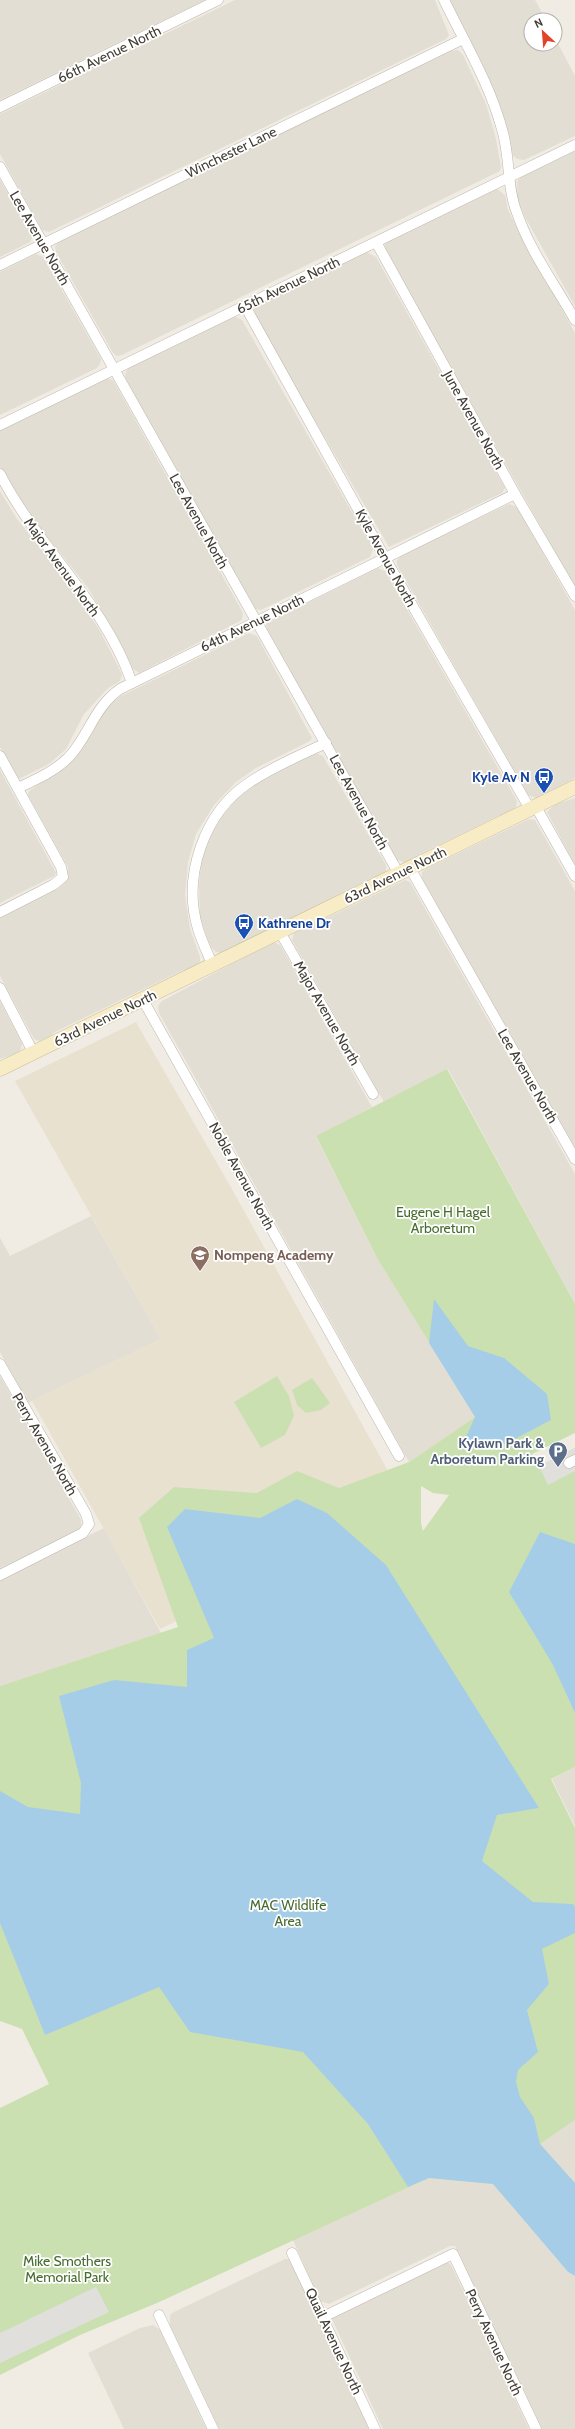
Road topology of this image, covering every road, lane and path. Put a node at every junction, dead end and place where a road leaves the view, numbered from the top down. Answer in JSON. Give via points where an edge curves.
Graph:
{"nodes":[{"id":1,"x":218,"y":0,"type":"edge"},
{"id":2,"x":444,"y":0,"type":"edge"},
{"id":3,"x":463,"y":40,"type":"junction"},
{"id":4,"x":0,"y":107,"type":"edge"},
{"id":5,"x":575,"y":145,"type":"edge"},
{"id":6,"x":0,"y":167,"type":"edge"},
{"id":7,"x":509,"y":176,"type":"junction"},
{"id":8,"x":376,"y":242,"type":"junction"},
{"id":9,"x":44,"y":244,"type":"junction"},
{"id":10,"x":0,"y":265,"type":"edge"},
{"id":11,"x":245,"y":306,"type":"junction"},
{"id":12,"x":575,"y":320,"type":"edge"},
{"id":13,"x":115,"y":369,"type":"junction"},
{"id":14,"x":0,"y":425,"type":"edge"},
{"id":15,"x":0,"y":474,"type":"edge"},
{"id":16,"x":515,"y":494,"type":"junction"},
{"id":17,"x":385,"y":558,"type":"junction"},
{"id":18,"x":575,"y":596,"type":"edge"},
{"id":19,"x":255,"y":622,"type":"junction"},
{"id":20,"x":132,"y":683,"type":"junction"},
{"id":21,"x":326,"y":743,"type":"junction"},
{"id":22,"x":0,"y":756,"type":"edge"},
{"id":23,"x":575,"y":787,"type":"edge"},
{"id":24,"x":18,"y":788,"type":"junction"},
{"id":25,"x":533,"y":808,"type":"junction"},
{"id":26,"x":404,"y":871,"type":"junction"},
{"id":27,"x":575,"y":876,"type":"edge"},
{"id":28,"x":0,"y":912,"type":"edge"},
{"id":29,"x":280,"y":932,"type":"junction"},
{"id":30,"x":213,"y":966,"type":"junction"},
{"id":31,"x":0,"y":988,"type":"edge"},
{"id":32,"x":143,"y":1000,"type":"junction"},
{"id":33,"x":34,"y":1052,"type":"junction"},
{"id":34,"x":0,"y":1069,"type":"edge"},
{"id":35,"x":373,"y":1094,"type":"dead end"},
{"id":36,"x":575,"y":1159,"type":"edge"},
{"id":37,"x":0,"y":1364,"type":"edge"},
{"id":38,"x":399,"y":1456,"type":"dead end"},
{"id":39,"x":0,"y":1575,"type":"edge"},
{"id":40,"x":292,"y":2254,"type":"dead end"},
{"id":41,"x":159,"y":2315,"type":"dead end"},
{"id":42,"x":323,"y":2317,"type":"junction"},
{"id":43,"x":213,"y":2429,"type":"edge"},
{"id":44,"x":376,"y":2429,"type":"edge"},
{"id":45,"x":536,"y":2429,"type":"edge"}],
"edges":[{"from":1,"to":4,"type":"street","name":"66th Avenue North"},
{"from":2,"to":3,"type":"street"},
{"from":3,"to":7,"type":"street","via":[[496,109],[508,158]]},
{"from":3,"to":9,"type":"street","name":"Winchester Lane"},
{"from":5,"to":7,"type":"street","name":"65th Avenue North"},
{"from":6,"to":9,"type":"street","name":"Lee Avenue North"},
{"from":7,"to":8,"type":"street","name":"65th Avenue North"},
{"from":7,"to":12,"type":"street","via":[[516,212]]},
{"from":8,"to":11,"type":"street","name":"65th Avenue North"},
{"from":8,"to":16,"type":"street","name":"June Avenue North"},
{"from":9,"to":10,"type":"street","name":"Winchester Lane"},
{"from":9,"to":13,"type":"street","name":"Lee Avenue North"},
{"from":11,"to":13,"type":"street","name":"65th Avenue North"},
{"from":11,"to":17,"type":"street","name":"Kyle Avenue North"},
{"from":13,"to":14,"type":"street","name":"65th Avenue North"},
{"from":13,"to":19,"type":"street","name":"Lee Avenue North"},
{"from":15,"to":20,"type":"street","name":"Major Avenue North","via":[[33,528],[86,596],[122,658]]},
{"from":16,"to":17,"type":"street","name":"64th Avenue North"},
{"from":16,"to":18,"type":"street","name":"June Avenue North"},
{"from":17,"to":19,"type":"street","name":"64th Avenue North"},
{"from":17,"to":25,"type":"street","name":"Kyle Avenue North"},
{"from":19,"to":20,"type":"street","name":"64th Avenue North"},
{"from":19,"to":21,"type":"street","name":"Lee Avenue North"},
{"from":20,"to":24,"type":"street","name":"64th Avenue North","via":[[110,696],[101,706],[68,758]]},
{"from":21,"to":26,"type":"street","name":"Lee Avenue North"},
{"from":21,"to":30,"type":"street","via":[[250,782],[231,797],[216,815],[204,836],[197,858],[194,906],[198,929]]},
{"from":22,"to":24,"type":"street"},
{"from":23,"to":25,"type":"street","name":"63rd Avenue North"},
{"from":24,"to":28,"type":"street","via":[[61,867],[63,877],[53,885]]},
{"from":25,"to":26,"type":"street","name":"63rd Avenue North"},
{"from":25,"to":27,"type":"street","name":"Kyle Avenue North"},
{"from":26,"to":29,"type":"street","name":"63rd Avenue North"},
{"from":26,"to":36,"type":"street","name":"Lee Avenue North"},
{"from":29,"to":30,"type":"street","name":"63rd Avenue North"},
{"from":29,"to":35,"type":"street","name":"Major Avenue North"},
{"from":30,"to":32,"type":"street","name":"63rd Avenue North"},
{"from":31,"to":33,"type":"street"},
{"from":32,"to":33,"type":"street","name":"63rd Avenue North"},
{"from":32,"to":38,"type":"street","name":"Noble Avenue North"},
{"from":33,"to":34,"type":"street","name":"63rd Avenue North"},
{"from":37,"to":39,"type":"street","name":"Perry Avenue North","via":[[86,1514],[89,1524],[83,1533]]},
{"from":40,"to":42,"type":"street","name":"Quail Avenue North"},
{"from":41,"to":43,"type":"street"},
{"from":42,"to":44,"type":"street","name":"Quail Avenue North"},
{"from":42,"to":45,"type":"street","name":"Perry Avenue North","via":[[453,2254]]}]}
